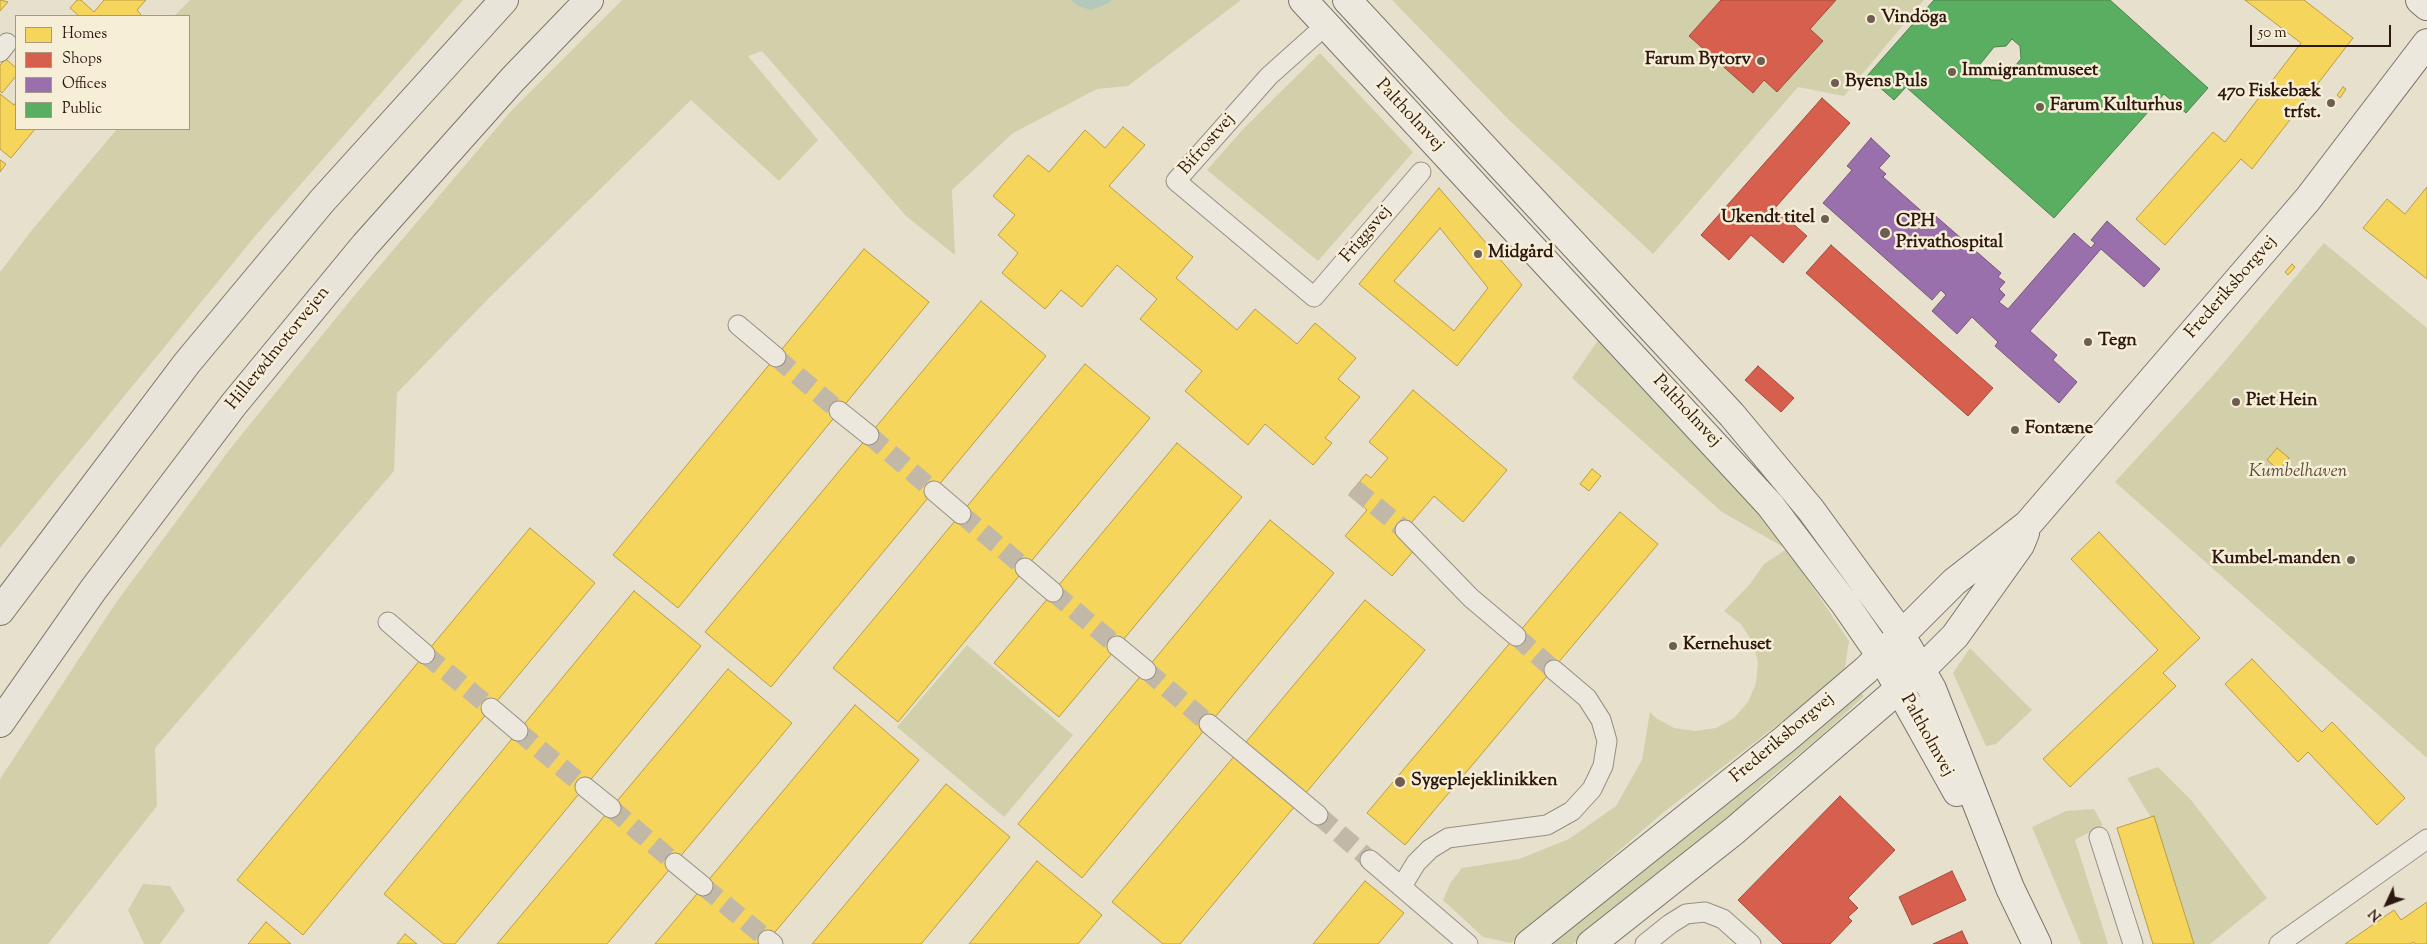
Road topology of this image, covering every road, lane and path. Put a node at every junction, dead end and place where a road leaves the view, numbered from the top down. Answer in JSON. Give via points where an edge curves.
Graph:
{"nodes":[{"id":1,"x":504,"y":0,"type":"edge"},
{"id":2,"x":589,"y":0,"type":"edge"},
{"id":3,"x":1303,"y":0,"type":"edge"},
{"id":4,"x":1347,"y":0,"type":"edge"},
{"id":5,"x":2420,"y":0,"type":"edge"},
{"id":6,"x":2427,"y":6,"type":"edge"},
{"id":7,"x":1326,"y":25,"type":"junction"},
{"id":8,"x":2427,"y":43,"type":"edge"},
{"id":9,"x":1421,"y":172,"type":"dead end"},
{"id":10,"x":1314,"y":298,"type":"joint"},
{"id":11,"x":738,"y":325,"type":"dead end"},
{"id":12,"x":776,"y":357,"type":"tunnel mouth"},
{"id":13,"x":839,"y":411,"type":"tunnel mouth"},
{"id":14,"x":869,"y":436,"type":"tunnel mouth"},
{"id":15,"x":934,"y":491,"type":"tunnel mouth"},
{"id":16,"x":961,"y":514,"type":"tunnel mouth"},
{"id":17,"x":2028,"y":524,"type":"junction"},
{"id":18,"x":1405,"y":530,"type":"tunnel mouth"},
{"id":19,"x":1025,"y":568,"type":"tunnel mouth"},
{"id":20,"x":1053,"y":592,"type":"tunnel mouth"},
{"id":21,"x":0,"y":612,"type":"edge"},
{"id":22,"x":388,"y":622,"type":"dead end"},
{"id":23,"x":1902,"y":635,"type":"junction"},
{"id":24,"x":1516,"y":636,"type":"tunnel mouth"},
{"id":25,"x":1117,"y":646,"type":"tunnel mouth"},
{"id":26,"x":426,"y":654,"type":"tunnel mouth"},
{"id":27,"x":1881,"y":656,"type":"junction"},
{"id":28,"x":1922,"y":669,"type":"junction"},
{"id":29,"x":1146,"y":670,"type":"tunnel mouth"},
{"id":30,"x":1554,"y":670,"type":"tunnel mouth"},
{"id":31,"x":1900,"y":689,"type":"junction"},
{"id":32,"x":491,"y":708,"type":"tunnel mouth"},
{"id":33,"x":0,"y":723,"type":"edge"},
{"id":34,"x":1209,"y":724,"type":"tunnel mouth"},
{"id":35,"x":518,"y":731,"type":"tunnel mouth"},
{"id":36,"x":585,"y":786,"type":"tunnel mouth"},
{"id":37,"x":611,"y":808,"type":"tunnel mouth"},
{"id":38,"x":1318,"y":815,"type":"tunnel mouth"},
{"id":39,"x":2099,"y":837,"type":"dead end"},
{"id":40,"x":2427,"y":839,"type":"edge"},
{"id":41,"x":1370,"y":860,"type":"tunnel mouth"},
{"id":42,"x":675,"y":863,"type":"tunnel mouth"},
{"id":43,"x":2004,"y":873,"type":"junction"},
{"id":44,"x":704,"y":886,"type":"tunnel mouth"},
{"id":45,"x":1402,"y":886,"type":"junction"},
{"id":46,"x":1468,"y":944,"type":"edge"},
{"id":47,"x":1529,"y":944,"type":"edge"},
{"id":48,"x":1591,"y":944,"type":"edge"},
{"id":49,"x":1645,"y":944,"type":"edge"},
{"id":50,"x":1751,"y":944,"type":"edge"},
{"id":51,"x":2037,"y":944,"type":"edge"},
{"id":52,"x":2133,"y":944,"type":"edge"},
{"id":53,"x":2278,"y":944,"type":"edge"}],
"edges":[{"from":1,"to":21,"type":"highway","via":[[322,202],[187,363]]},
{"from":2,"to":33,"type":"highway","name":"Hillerødmotorvejen","via":[[513,79],[365,245],[234,404],[93,590]]},
{"from":3,"to":7,"type":"street","name":"Paltholmvej"},
{"from":4,"to":23,"type":"street","name":"Paltholmvej","via":[[1732,415],[1810,510]]},
{"from":5,"to":6,"type":"street"},
{"from":7,"to":10,"type":"street","name":"Bifrostvej","via":[[1270,76],[1176,180]]},
{"from":7,"to":27,"type":"street","name":"Paltholmvej","via":[[1770,505],[1846,604]]},
{"from":8,"to":17,"type":"street","name":"Frederiksborgvej","via":[[2308,199]]},
{"from":9,"to":10,"type":"street","name":"Friggsvej"},
{"from":11,"to":12,"type":"street"},
{"from":13,"to":14,"type":"street"},
{"from":15,"to":16,"type":"street"},
{"from":17,"to":23,"type":"street","name":"Frederiksborgvej","via":[[1954,582]]},
{"from":17,"to":28,"type":"street","name":"Frederiksborgvej","via":[[2020,545],[1960,628]]},
{"from":18,"to":24,"type":"street","via":[[1471,598]]},
{"from":19,"to":20,"type":"street"},
{"from":22,"to":26,"type":"street"},
{"from":23,"to":27,"type":"street","name":"Frederiksborgvej"},
{"from":23,"to":28,"type":"street","name":"Paltholmvej"},
{"from":25,"to":29,"type":"street"},
{"from":27,"to":31,"type":"street","name":"Paltholmvej"},
{"from":27,"to":47,"type":"street","name":"Frederiksborgvej","via":[[1784,740]]},
{"from":28,"to":31,"type":"street","name":"Frederiksborgvej"},
{"from":28,"to":43,"type":"street","name":"Paltholmvej"},
{"from":30,"to":45,"type":"street","via":[[1587,698],[1601,720],[1607,741],[1602,766],[1592,789],[1572,811],[1547,825],[1448,838],[1416,863]]},
{"from":31,"to":43,"type":"street","name":"Paltholmvej"},
{"from":31,"to":48,"type":"street","name":"Frederiksborgvej","via":[[1734,831]]},
{"from":32,"to":35,"type":"street"},
{"from":34,"to":38,"type":"street"},
{"from":36,"to":37,"type":"street"},
{"from":39,"to":52,"type":"street"},
{"from":40,"to":53,"type":"street"},
{"from":41,"to":45,"type":"street"},
{"from":42,"to":44,"type":"street"},
{"from":43,"to":51,"type":"street","name":"Paltholmvej"},
{"from":45,"to":46,"type":"street"},
{"from":49,"to":50,"type":"street","via":[[1686,914],[1705,912],[1724,919]]}]}
